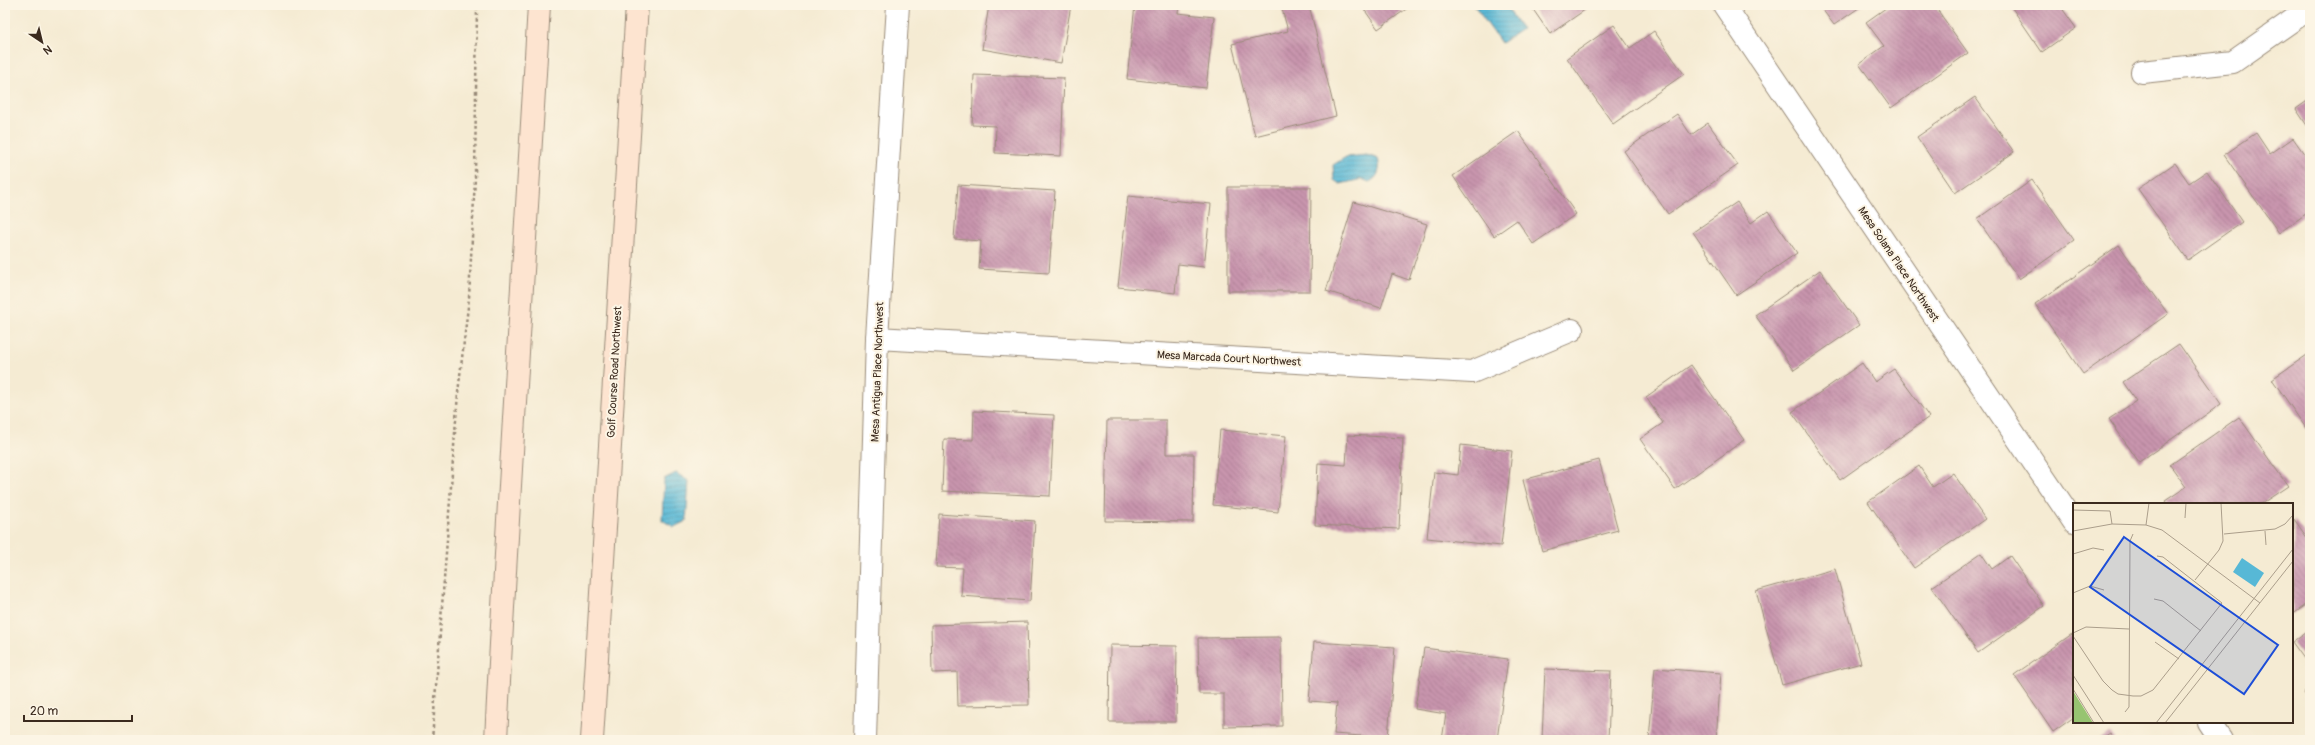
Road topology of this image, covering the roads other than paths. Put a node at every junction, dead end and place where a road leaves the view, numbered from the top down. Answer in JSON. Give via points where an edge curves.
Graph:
{"nodes":[{"id":1,"x":539,"y":5,"type":"edge"},
{"id":2,"x":637,"y":5,"type":"edge"},
{"id":3,"x":898,"y":5,"type":"edge"},
{"id":4,"x":1724,"y":5,"type":"edge"},
{"id":5,"x":2310,"y":8,"type":"edge"},
{"id":6,"x":2142,"y":72,"type":"dead end"},
{"id":7,"x":1572,"y":330,"type":"dead end"},
{"id":8,"x":877,"y":338,"type":"junction"},
{"id":9,"x":2073,"y":521,"type":"edge"},
{"id":10,"x":2210,"y":723,"type":"edge"},
{"id":11,"x":496,"y":740,"type":"edge"},
{"id":12,"x":592,"y":740,"type":"edge"},
{"id":13,"x":865,"y":740,"type":"edge"},
{"id":14,"x":2221,"y":740,"type":"edge"}],
"edges":[{"from":1,"to":11,"type":"main road","via":[[510,461]]},
{"from":2,"to":12,"type":"main road","name":"Golf Course Road Northwest"},
{"from":3,"to":8,"type":"street","name":"Mesa Antigua Place Northwest"},
{"from":4,"to":9,"type":"street","name":"Mesa Solana Place Northwest"},
{"from":5,"to":6,"type":"street","via":[[2233,62]]},
{"from":7,"to":8,"type":"street","name":"Mesa Marcada Court Northwest","via":[[1472,372]]},
{"from":8,"to":13,"type":"street","name":"Mesa Antigua Place Northwest"},
{"from":10,"to":14,"type":"street"}]}
